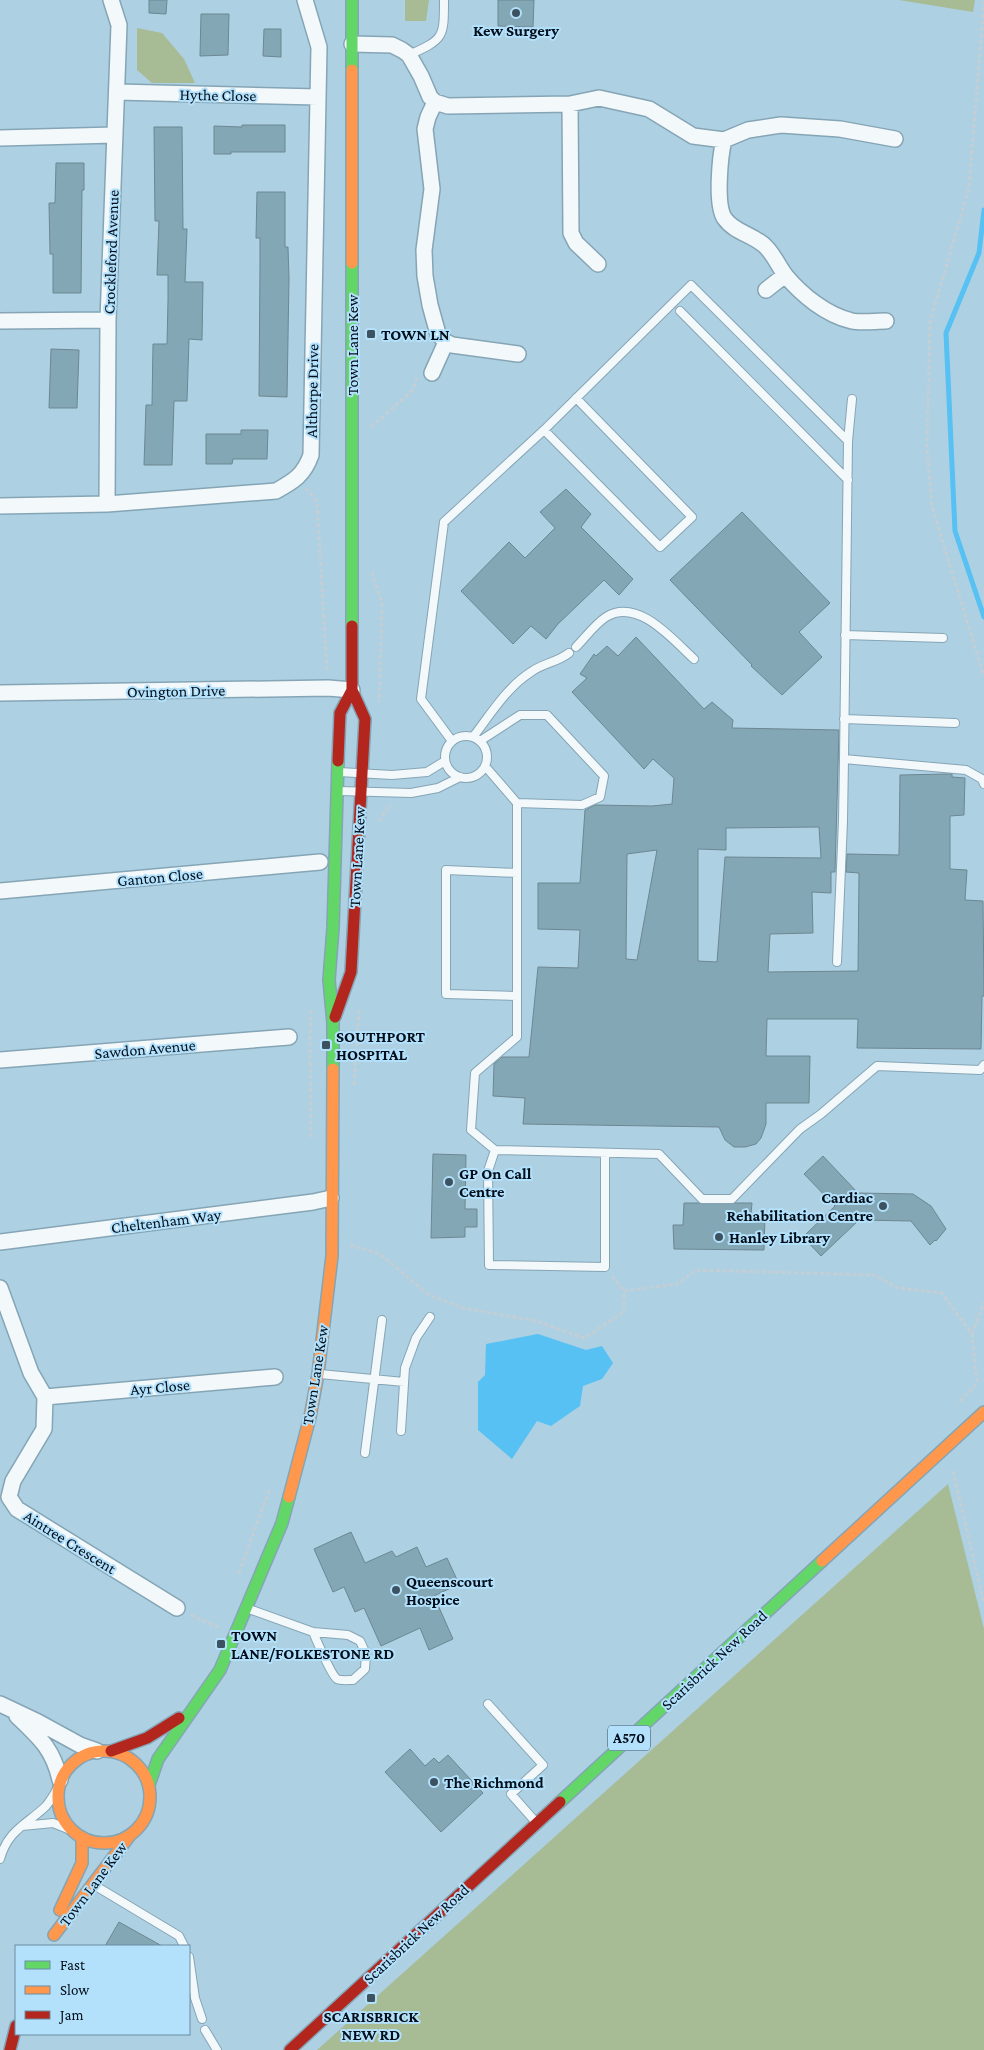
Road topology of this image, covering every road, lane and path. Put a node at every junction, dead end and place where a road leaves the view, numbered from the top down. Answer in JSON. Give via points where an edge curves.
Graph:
{"nodes":[{"id":1,"x":112,"y":0,"type":"edge"},
{"id":2,"x":305,"y":0,"type":"edge"},
{"id":3,"x":352,"y":0,"type":"edge"},
{"id":4,"x":444,"y":0,"type":"edge"},
{"id":5,"x":984,"y":1,"type":"edge"},
{"id":6,"x":352,"y":44,"type":"junction"},
{"id":7,"x":408,"y":55,"type":"junction"},
{"id":8,"x":117,"y":92,"type":"junction"},
{"id":9,"x":318,"y":97,"type":"junction"},
{"id":10,"x":435,"y":102,"type":"junction"},
{"id":11,"x":570,"y":104,"type":"junction"},
{"id":12,"x":115,"y":135,"type":"junction"},
{"id":13,"x":0,"y":138,"type":"edge"},
{"id":14,"x":895,"y":139,"type":"dead end"},
{"id":15,"x":724,"y":140,"type":"junction"},
{"id":16,"x":598,"y":264,"type":"dead end"},
{"id":17,"x":785,"y":274,"type":"junction"},
{"id":18,"x":766,"y":290,"type":"dead end"},
{"id":19,"x":680,"y":311,"type":"dead end"},
{"id":20,"x":108,"y":320,"type":"junction"},
{"id":21,"x":0,"y":321,"type":"edge"},
{"id":22,"x":886,"y":321,"type":"dead end"},
{"id":23,"x":446,"y":342,"type":"junction"},
{"id":24,"x":518,"y":354,"type":"dead end"},
{"id":25,"x":432,"y":373,"type":"joint"},
{"id":26,"x":576,"y":398,"type":"junction"},
{"id":27,"x":852,"y":399,"type":"dead end"},
{"id":28,"x":544,"y":430,"type":"junction"},
{"id":29,"x":364,"y":433,"type":"dead end"},
{"id":30,"x":848,"y":442,"type":"junction"},
{"id":31,"x":298,"y":478,"type":"junction"},
{"id":32,"x":848,"y":480,"type":"junction"},
{"id":33,"x":107,"y":504,"type":"junction"},
{"id":34,"x":0,"y":506,"type":"edge"},
{"id":35,"x":846,"y":635,"type":"junction"},
{"id":36,"x":943,"y":638,"type":"dead end"},
{"id":37,"x":576,"y":647,"type":"dead end"},
{"id":38,"x":569,"y":653,"type":"dead end"},
{"id":39,"x":694,"y":659,"type":"dead end"},
{"id":40,"x":984,"y":676,"type":"edge"},
{"id":41,"x":328,"y":688,"type":"junction"},
{"id":42,"x":352,"y":690,"type":"junction"},
{"id":43,"x":0,"y":694,"type":"edge"},
{"id":44,"x":844,"y":719,"type":"junction"},
{"id":45,"x":955,"y":723,"type":"dead end"},
{"id":46,"x":477,"y":739,"type":"junction"},
{"id":47,"x":452,"y":741,"type":"junction"},
{"id":48,"x":844,"y":759,"type":"junction"},
{"id":49,"x":445,"y":761,"type":"junction"},
{"id":50,"x":485,"y":766,"type":"junction"},
{"id":51,"x":337,"y":772,"type":"junction"},
{"id":52,"x":362,"y":773,"type":"junction"},
{"id":53,"x":460,"y":777,"type":"junction"},
{"id":54,"x":984,"y":784,"type":"edge"},
{"id":55,"x":337,"y":791,"type":"junction"},
{"id":56,"x":360,"y":792,"type":"junction"},
{"id":57,"x":517,"y":803,"type":"junction"},
{"id":58,"x":320,"y":862,"type":"dead end"},
{"id":59,"x":517,"y":873,"type":"junction"},
{"id":60,"x":0,"y":891,"type":"edge"},
{"id":61,"x":837,"y":962,"type":"dead end"},
{"id":62,"x":517,"y":996,"type":"junction"},
{"id":63,"x":311,"y":1008,"type":"dead end"},
{"id":64,"x":333,"y":1023,"type":"junction"},
{"id":65,"x":290,"y":1037,"type":"joint"},
{"id":66,"x":310,"y":1038,"type":"junction"},
{"id":67,"x":332,"y":1040,"type":"junction"},
{"id":68,"x":0,"y":1060,"type":"edge"},
{"id":69,"x":984,"y":1065,"type":"edge"},
{"id":70,"x":312,"y":1144,"type":"dead end"},
{"id":71,"x":495,"y":1150,"type":"junction"},
{"id":72,"x":605,"y":1153,"type":"junction"},
{"id":73,"x":331,"y":1198,"type":"junction"},
{"id":74,"x":0,"y":1242,"type":"edge"},
{"id":75,"x":345,"y":1244,"type":"dead end"},
{"id":76,"x":0,"y":1288,"type":"edge"},
{"id":77,"x":984,"y":1302,"type":"edge"},
{"id":78,"x":430,"y":1317,"type":"dead end"},
{"id":79,"x":382,"y":1320,"type":"dead end"},
{"id":80,"x":972,"y":1334,"type":"junction"},
{"id":81,"x":318,"y":1374,"type":"junction"},
{"id":82,"x":275,"y":1377,"type":"dead end"},
{"id":83,"x":374,"y":1379,"type":"junction"},
{"id":84,"x":404,"y":1382,"type":"junction"},
{"id":85,"x":45,"y":1397,"type":"junction"},
{"id":86,"x":953,"y":1408,"type":"dead end"},
{"id":87,"x":984,"y":1412,"type":"edge"},
{"id":88,"x":401,"y":1431,"type":"dead end"},
{"id":89,"x":365,"y":1453,"type":"dead end"},
{"id":90,"x":952,"y":1466,"type":"dead end"},
{"id":91,"x":270,"y":1487,"type":"dead end"},
{"id":92,"x":236,"y":1581,"type":"dead end"},
{"id":93,"x":984,"y":1604,"type":"edge"},
{"id":94,"x":177,"y":1608,"type":"joint"},
{"id":95,"x":247,"y":1608,"type":"junction"},
{"id":96,"x":222,"y":1619,"type":"dead end"},
{"id":97,"x":219,"y":1628,"type":"junction"},
{"id":98,"x":313,"y":1632,"type":"junction"},
{"id":99,"x":236,"y":1635,"type":"junction"},
{"id":100,"x":197,"y":1704,"type":"junction"},
{"id":101,"x":488,"y":1704,"type":"dead end"},
{"id":102,"x":5,"y":1707,"type":"edge"},
{"id":103,"x":104,"y":1751,"type":"junction"},
{"id":104,"x":60,"y":1783,"type":"junction"},
{"id":105,"x":148,"y":1785,"type":"junction"},
{"id":106,"x":537,"y":1823,"type":"junction"},
{"id":107,"x":20,"y":1827,"type":"junction"},
{"id":108,"x":78,"y":1834,"type":"junction"},
{"id":109,"x":132,"y":1834,"type":"junction"},
{"id":110,"x":0,"y":1859,"type":"edge"},
{"id":111,"x":92,"y":1884,"type":"junction"},
{"id":112,"x":52,"y":1941,"type":"edge"},
{"id":113,"x":183,"y":1945,"type":"edge"},
{"id":114,"x":190,"y":1964,"type":"edge"},
{"id":115,"x":202,"y":2019,"type":"dead end"},
{"id":116,"x":15,"y":2030,"type":"edge"},
{"id":117,"x":205,"y":2030,"type":"dead end"},
{"id":118,"x":214,"y":2049,"type":"edge"},
{"id":119,"x":10,"y":2050,"type":"edge"},
{"id":120,"x":290,"y":2050,"type":"edge"}],
"edges":[{"from":1,"to":8,"type":"street","name":"Crockleford Avenue","via":[[119,25]]},
{"from":2,"to":9,"type":"street","name":"Althorpe Drive","via":[[319,48]]},
{"from":3,"to":6,"type":"main road","name":"Town Lane Kew"},
{"from":4,"to":7,"type":"lane","via":[[444,29],[438,39]]},
{"from":5,"to":40,"type":"path","via":[[969,188],[930,322],[927,448],[932,507]]},
{"from":6,"to":7,"type":"street","via":[[392,46]]},
{"from":6,"to":42,"type":"main road","name":"Town Lane Kew"},
{"from":7,"to":10,"type":"street"},
{"from":8,"to":9,"type":"street","name":"Hythe Close"},
{"from":8,"to":12,"type":"street","name":"Crockleford Avenue"},
{"from":9,"to":31,"type":"street","name":"Althorpe Drive","via":[[311,455],[307,468]]},
{"from":10,"to":11,"type":"street","via":[[448,106]]},
{"from":10,"to":23,"type":"street","via":[[425,129],[432,189],[424,250],[425,276],[438,334]]},
{"from":11,"to":15,"type":"street","via":[[599,98],[650,109],[693,136]]},
{"from":11,"to":16,"type":"street","via":[[571,233],[576,243]]},
{"from":12,"to":13,"type":"street"},
{"from":12,"to":20,"type":"street","name":"Crockleford Avenue"},
{"from":14,"to":15,"type":"street","via":[[781,125],[748,130]]},
{"from":15,"to":17,"type":"street","via":[[720,208],[725,219],[767,248]]},
{"from":17,"to":18,"type":"street"},
{"from":17,"to":22,"type":"street","via":[[799,290],[832,313],[852,321]]},
{"from":19,"to":32,"type":"lane"},
{"from":20,"to":21,"type":"street"},
{"from":20,"to":33,"type":"street","name":"Crockleford Avenue"},
{"from":23,"to":24,"type":"street"},
{"from":23,"to":25,"type":"street"},
{"from":25,"to":29,"type":"path","via":[[418,372],[412,390]]},
{"from":26,"to":28,"type":"lane"},
{"from":26,"to":28,"type":"lane","via":[[692,517],[660,547]]},
{"from":26,"to":30,"type":"lane","via":[[691,285]]},
{"from":27,"to":30,"type":"lane"},
{"from":28,"to":47,"type":"lane","via":[[444,522],[421,699]]},
{"from":30,"to":32,"type":"lane"},
{"from":31,"to":33,"type":"street","name":"Althorpe Drive","via":[[276,491]]},
{"from":31,"to":41,"type":"path","via":[[318,502]]},
{"from":32,"to":35,"type":"lane"},
{"from":33,"to":34,"type":"street","name":"Althorpe Drive"},
{"from":35,"to":36,"type":"lane"},
{"from":35,"to":44,"type":"lane"},
{"from":37,"to":39,"type":"lane","via":[[605,618],[616,613],[628,613],[657,624]]},
{"from":38,"to":46,"type":"lane","via":[[553,664],[540,666],[529,673],[504,697]]},
{"from":41,"to":42,"type":"street","name":"Ovington Drive"},
{"from":41,"to":43,"type":"street","name":"Ovington Drive"},
{"from":42,"to":51,"type":"main road","name":"Town Lane Kew","via":[[340,713]]},
{"from":42,"to":52,"type":"main road","name":"Town Lane Kew","via":[[365,719]]},
{"from":44,"to":45,"type":"lane"},
{"from":44,"to":48,"type":"lane"},
{"from":46,"to":47,"type":"lane","via":[[466,736]]},
{"from":46,"to":50,"type":"lane","via":[[486,752]]},
{"from":46,"to":57,"type":"lane","via":[[520,715],[547,715],[604,776],[600,797],[582,805]]},
{"from":47,"to":49,"type":"lane"},
{"from":48,"to":54,"type":"lane","via":[[966,770],[982,779]]},
{"from":48,"to":61,"type":"lane"},
{"from":49,"to":52,"type":"lane","via":[[426,772]]},
{"from":49,"to":53,"type":"lane","via":[[453,774]]},
{"from":50,"to":53,"type":"lane","via":[[475,776]]},
{"from":50,"to":57,"type":"lane"},
{"from":51,"to":52,"type":"lane"},
{"from":51,"to":55,"type":"main road","name":"Town Lane Kew"},
{"from":52,"to":56,"type":"main road","name":"Town Lane Kew"},
{"from":53,"to":56,"type":"lane","via":[[438,788],[411,793]]},
{"from":55,"to":56,"type":"lane"},
{"from":55,"to":64,"type":"main road","name":"Town Lane Kew","via":[[329,980]]},
{"from":56,"to":64,"type":"main road","name":"Town Lane Kew","via":[[351,972]]},
{"from":57,"to":59,"type":"lane"},
{"from":58,"to":60,"type":"street","name":"Ganton Close"},
{"from":59,"to":62,"type":"lane"},
{"from":59,"to":62,"type":"lane","via":[[446,870],[446,994]]},
{"from":62,"to":71,"type":"lane","via":[[517,1037],[475,1073],[471,1130]]},
{"from":63,"to":66,"type":"path"},
{"from":64,"to":67,"type":"main road","name":"Town Lane Kew"},
{"from":65,"to":66,"type":"path"},
{"from":65,"to":68,"type":"street","name":"Sawdon Avenue"},
{"from":66,"to":67,"type":"path"},
{"from":66,"to":70,"type":"path"},
{"from":67,"to":73,"type":"main road","name":"Town Lane Kew"},
{"from":69,"to":72,"type":"lane","via":[[980,1070],[877,1066],[800,1129],[732,1199],[702,1198],[659,1154]]},
{"from":71,"to":72,"type":"lane"},
{"from":71,"to":72,"type":"lane","via":[[488,1171],[489,1265],[605,1267]]},
{"from":73,"to":74,"type":"street","name":"Cheltenham Way"},
{"from":73,"to":81,"type":"main road","name":"Town Lane Kew","via":[[332,1256]]},
{"from":75,"to":80,"type":"path","via":[[380,1254],[429,1295],[463,1308],[536,1322],[584,1338],[624,1312],[624,1291],[677,1284],[696,1270],[874,1275],[898,1288],[942,1293]]},
{"from":76,"to":85,"type":"street","via":[[31,1373]]},
{"from":77,"to":80,"type":"path"},
{"from":78,"to":84,"type":"lane","via":[[416,1338],[405,1368]]},
{"from":79,"to":83,"type":"lane"},
{"from":80,"to":86,"type":"path","via":[[977,1384]]},
{"from":81,"to":83,"type":"lane"},
{"from":81,"to":95,"type":"main road","name":"Town Lane Kew","via":[[282,1523]]},
{"from":82,"to":85,"type":"street","name":"Ayr Close"},
{"from":83,"to":84,"type":"lane"},
{"from":83,"to":89,"type":"lane"},
{"from":84,"to":88,"type":"lane"},
{"from":85,"to":94,"type":"street","name":"Aintree Crescent","via":[[44,1430],[13,1481],[9,1497],[17,1509]]},
{"from":87,"to":106,"type":"main road","name":"Scarisbrick New Road","number":"A570"},
{"from":90,"to":93,"type":"path"},
{"from":91,"to":92,"type":"path"},
{"from":94,"to":97,"type":"path"},
{"from":95,"to":98,"type":"lane"},
{"from":95,"to":99,"type":"main road","name":"Town Lane Kew"},
{"from":96,"to":97,"type":"path"},
{"from":97,"to":99,"type":"path"},
{"from":98,"to":98,"type":"lane","via":[[348,1635],[360,1641],[366,1654],[365,1669],[353,1680],[338,1680],[332,1674]]},
{"from":99,"to":100,"type":"main road","name":"Town Lane Kew","via":[[220,1670]]},
{"from":100,"to":103,"type":"main road","name":"Town Lane Kew","via":[[154,1736],[137,1744]]},
{"from":100,"to":105,"type":"main road","name":"Town Lane Kew","via":[[158,1759]]},
{"from":101,"to":106,"type":"lane","via":[[543,1765],[511,1794]]},
{"from":102,"to":103,"type":"street","via":[[80,1745]]},
{"from":102,"to":104,"type":"street","via":[[42,1740],[54,1757]]},
{"from":103,"to":104,"type":"main road","via":[[78,1758],[68,1766]]},
{"from":103,"to":105,"type":"main road","via":[[126,1756],[136,1763]]},
{"from":104,"to":107,"type":"lane","via":[[45,1807]]},
{"from":104,"to":108,"type":"main road","via":[[57,1796],[59,1810],[66,1824]]},
{"from":105,"to":109,"type":"main road","via":[[150,1806],[144,1820]]},
{"from":106,"to":120,"type":"main road","name":"Scarisbrick New Road","number":"A570"},
{"from":107,"to":108,"type":"lane","via":[[53,1823]]},
{"from":107,"to":110,"type":"lane","via":[[4,1845]]},
{"from":108,"to":109,"type":"main road","via":[[89,1841],[106,1843]]},
{"from":108,"to":112,"type":"main road","name":"Town Lane Kew","via":[[82,1863],[62,1904]]},
{"from":109,"to":111,"type":"main road","name":"Town Lane Kew"},
{"from":111,"to":112,"type":"main road","name":"Town Lane Kew"},
{"from":111,"to":113,"type":"lane","via":[[178,1936]]},
{"from":114,"to":115,"type":"lane"},
{"from":116,"to":119,"type":"main road"},
{"from":117,"to":118,"type":"lane"}]}
